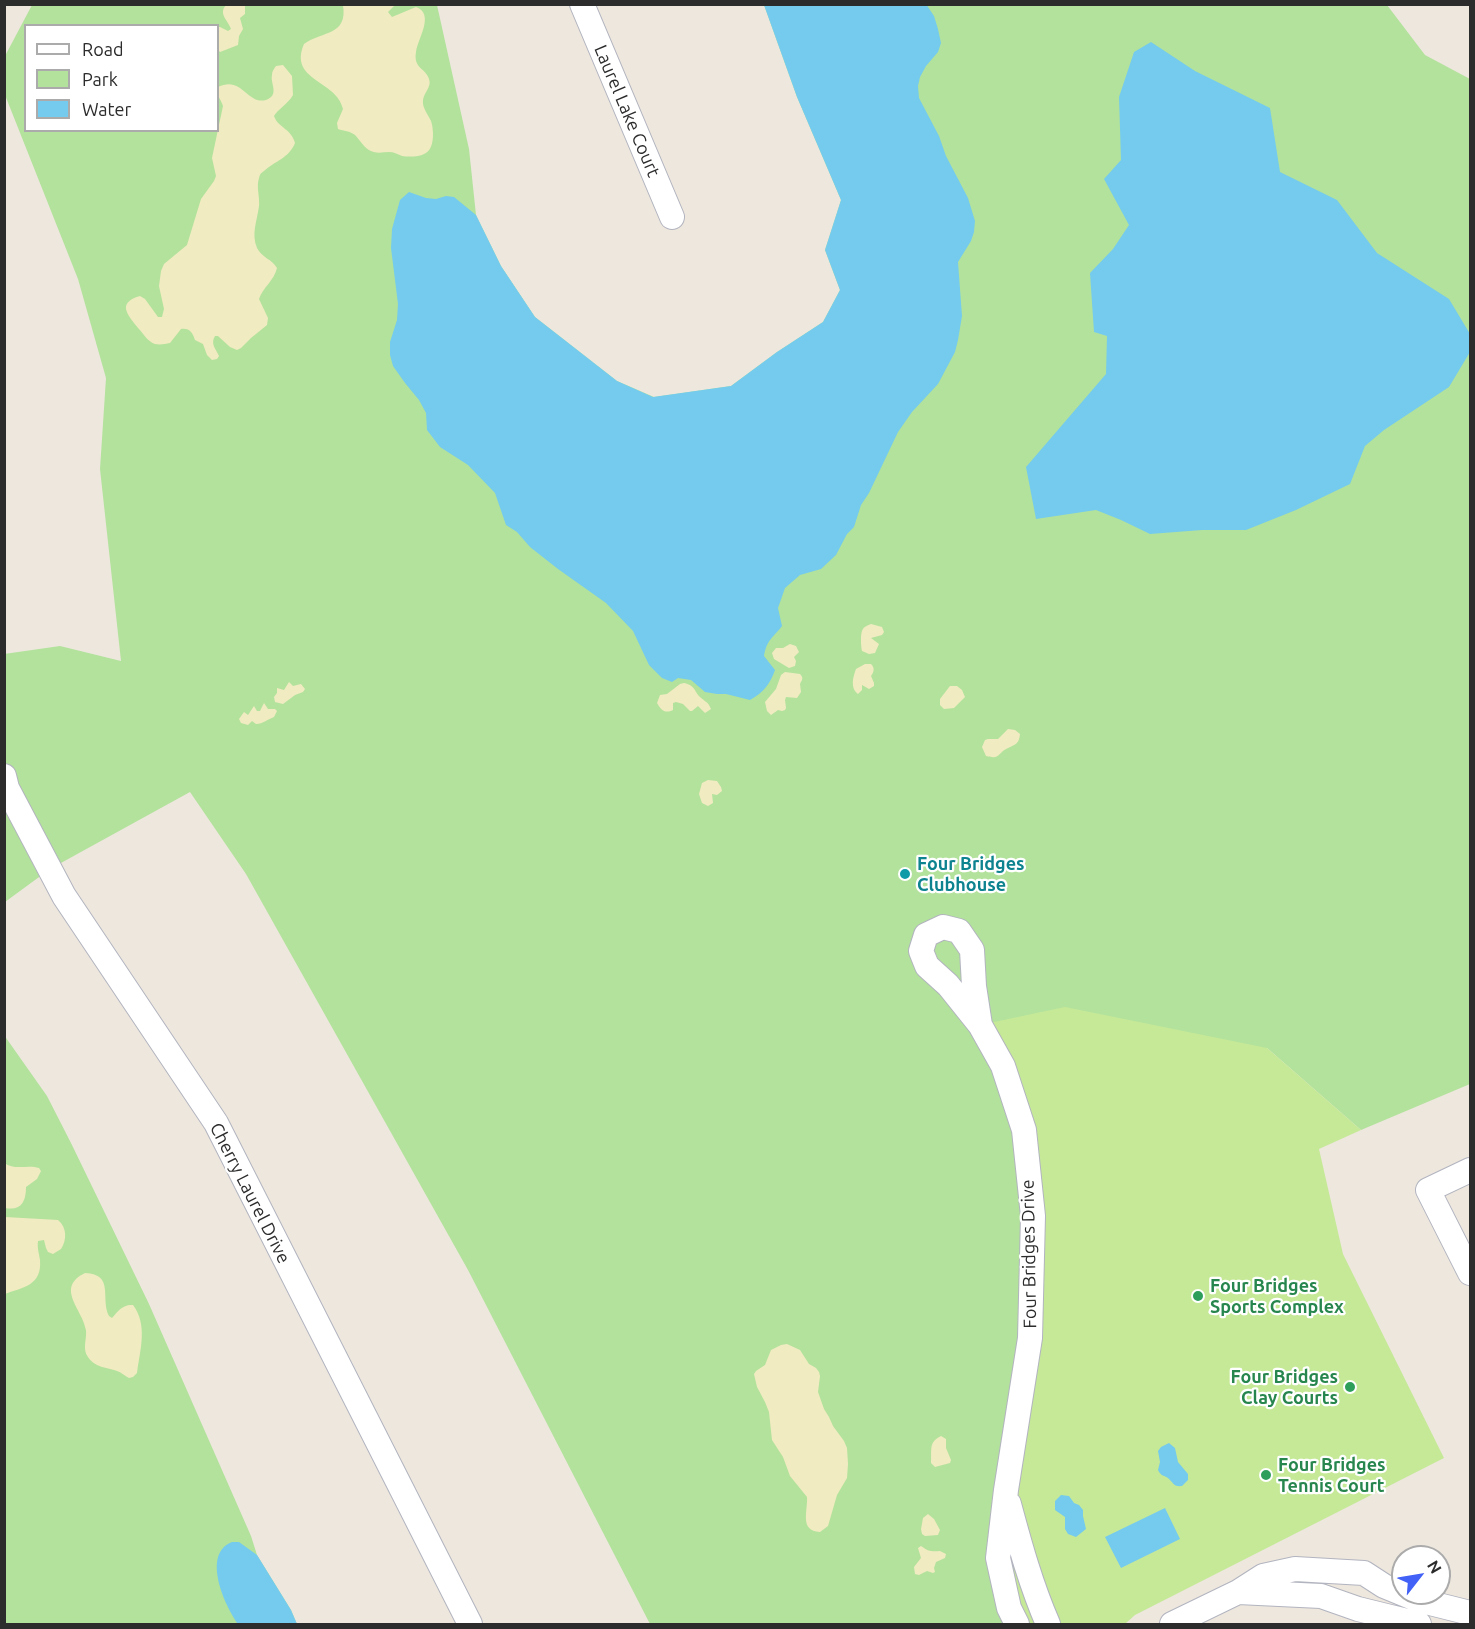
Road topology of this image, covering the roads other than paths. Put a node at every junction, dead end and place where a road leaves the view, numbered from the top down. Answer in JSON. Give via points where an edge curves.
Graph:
{"nodes":[{"id":1,"x":582,"y":4,"type":"edge"},
{"id":2,"x":672,"y":217,"type":"dead end"},
{"id":3,"x":4,"y":776,"type":"edge"},
{"id":4,"x":980,"y":1025,"type":"dead end"},
{"id":5,"x":1470,"y":1170,"type":"edge"},
{"id":6,"x":1470,"y":1273,"type":"edge"},
{"id":7,"x":1006,"y":1490,"type":"junction"},
{"id":8,"x":1239,"y":1592,"type":"junction"},
{"id":9,"x":1470,"y":1615,"type":"edge"},
{"id":10,"x":470,"y":1624,"type":"edge"},
{"id":11,"x":1017,"y":1624,"type":"edge"},
{"id":12,"x":1048,"y":1624,"type":"edge"},
{"id":13,"x":1172,"y":1624,"type":"edge"},
{"id":14,"x":1419,"y":1624,"type":"edge"},
{"id":15,"x":1432,"y":1624,"type":"edge"}],
"edges":[{"from":1,"to":2,"type":"street","name":"Laurel Lake Court"},
{"from":3,"to":10,"type":"street","name":"Cherry Laurel Drive","via":[[64,896],[216,1123]]},
{"from":4,"to":7,"type":"street","name":"Four Bridges Drive","via":[[1003,1066],[1024,1130],[1033,1216],[1030,1338]]},
{"from":5,"to":6,"type":"street","via":[[1428,1190]]},
{"from":7,"to":11,"type":"street","name":"Four Bridges Drive","via":[[998,1558],[1009,1608]]},
{"from":7,"to":12,"type":"street","name":"Four Bridges Drive","via":[[1022,1554]]},
{"from":8,"to":9,"type":"street","via":[[1263,1576],[1295,1569],[1364,1572],[1384,1587]]},
{"from":8,"to":13,"type":"street"},
{"from":8,"to":14,"type":"street","via":[[1321,1596]]},
{"from":9,"to":15,"type":"street","via":[[1446,1624]]}]}
